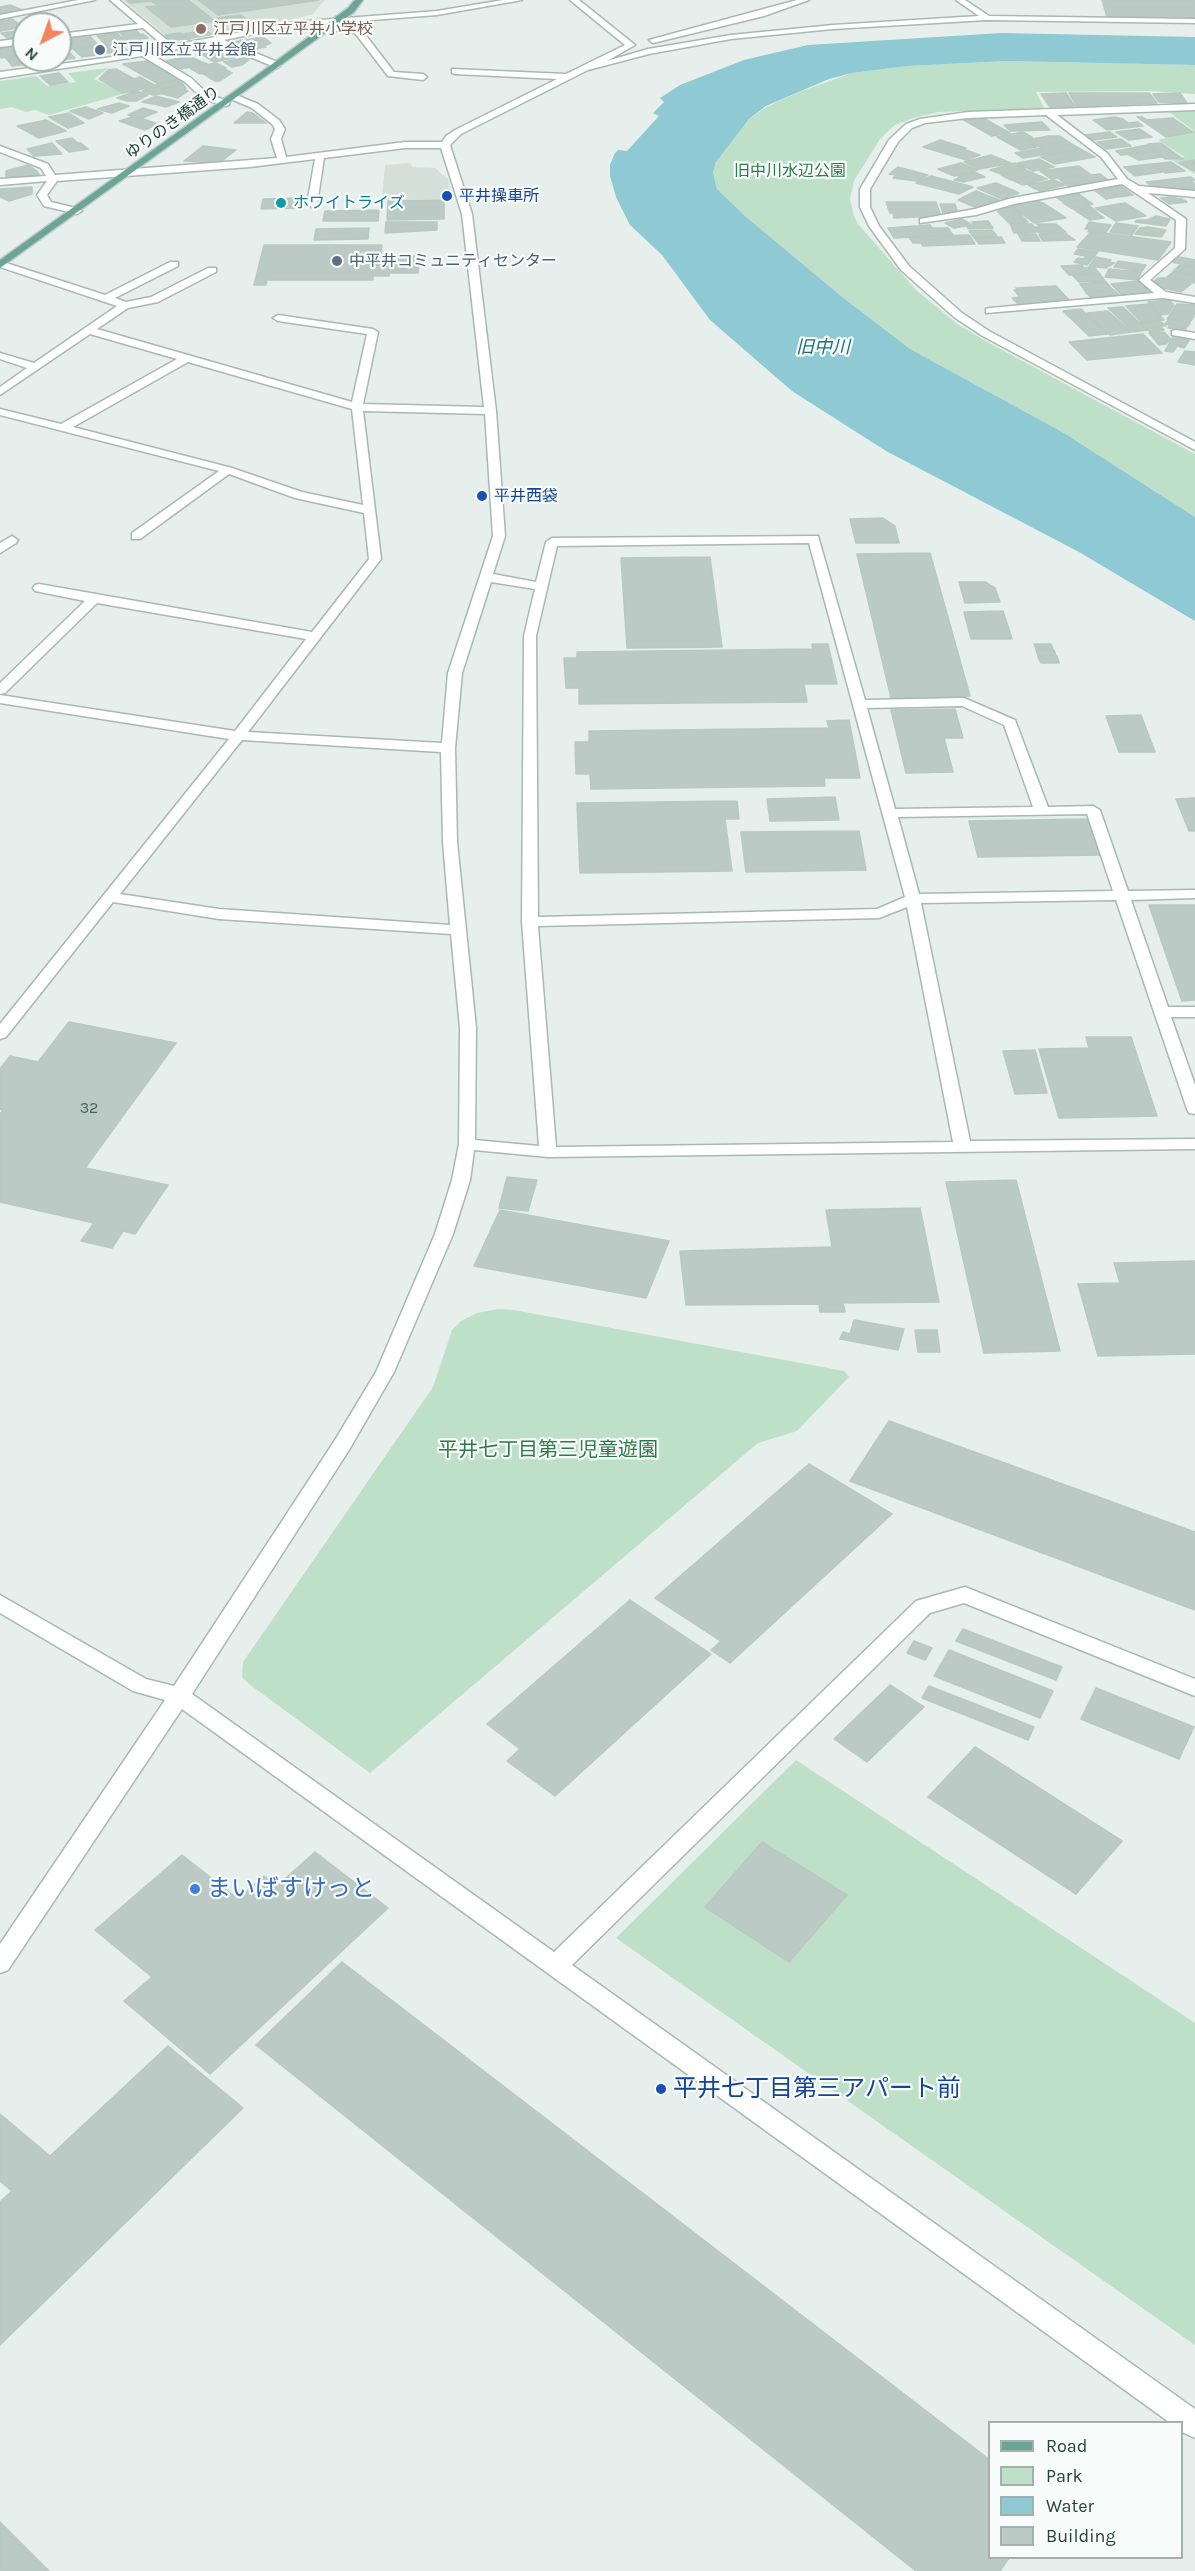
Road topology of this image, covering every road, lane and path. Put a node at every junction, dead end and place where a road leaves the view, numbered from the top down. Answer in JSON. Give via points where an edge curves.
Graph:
{"nodes":[{"id":1,"x":92,"y":0,"type":"edge"},
{"id":2,"x":114,"y":0,"type":"edge"},
{"id":3,"x":359,"y":0,"type":"edge"},
{"id":4,"x":518,"y":0,"type":"edge"},
{"id":5,"x":574,"y":0,"type":"edge"},
{"id":6,"x":805,"y":0,"type":"edge"},
{"id":7,"x":960,"y":0,"type":"edge"},
{"id":8,"x":484,"y":3,"type":"edge"},
{"id":9,"x":0,"y":17,"type":"edge"},
{"id":10,"x":987,"y":18,"type":"junction"},
{"id":11,"x":339,"y":19,"type":"junction"},
{"id":12,"x":1195,"y":21,"type":"edge"},
{"id":13,"x":143,"y":26,"type":"junction"},
{"id":14,"x":327,"y":27,"type":"junction"},
{"id":15,"x":72,"y":35,"type":"edge"},
{"id":16,"x":216,"y":39,"type":"junction"},
{"id":17,"x":631,"y":45,"type":"junction"},
{"id":18,"x":171,"y":48,"type":"junction"},
{"id":19,"x":144,"y":53,"type":"junction"},
{"id":20,"x":277,"y":65,"type":"junction"},
{"id":21,"x":589,"y":68,"type":"junction"},
{"id":22,"x":455,"y":71,"type":"dead end"},
{"id":23,"x":0,"y":75,"type":"edge"},
{"id":24,"x":423,"y":77,"type":"dead end"},
{"id":25,"x":568,"y":77,"type":"junction"},
{"id":26,"x":230,"y":100,"type":"junction"},
{"id":27,"x":1195,"y":107,"type":"edge"},
{"id":28,"x":1048,"y":112,"type":"junction"},
{"id":29,"x":445,"y":145,"type":"junction"},
{"id":30,"x":0,"y":149,"type":"edge"},
{"id":31,"x":320,"y":155,"type":"junction"},
{"id":32,"x":282,"y":160,"type":"junction"},
{"id":33,"x":129,"y":174,"type":"junction"},
{"id":34,"x":53,"y":180,"type":"junction"},
{"id":35,"x":1124,"y":181,"type":"junction"},
{"id":36,"x":0,"y":182,"type":"edge"},
{"id":37,"x":1139,"y":189,"type":"junction"},
{"id":38,"x":1195,"y":194,"type":"edge"},
{"id":39,"x":312,"y":204,"type":"dead end"},
{"id":40,"x":77,"y":211,"type":"junction"},
{"id":41,"x":923,"y":221,"type":"dead end"},
{"id":42,"x":1,"y":264,"type":"edge"},
{"id":43,"x":174,"y":264,"type":"dead end"},
{"id":44,"x":212,"y":270,"type":"dead end"},
{"id":45,"x":1162,"y":295,"type":"junction"},
{"id":46,"x":106,"y":299,"type":"junction"},
{"id":47,"x":1195,"y":300,"type":"edge"},
{"id":48,"x":125,"y":305,"type":"junction"},
{"id":49,"x":990,"y":311,"type":"dead end"},
{"id":50,"x":278,"y":318,"type":"dead end"},
{"id":51,"x":88,"y":330,"type":"junction"},
{"id":52,"x":1176,"y":333,"type":"dead end"},
{"id":53,"x":1195,"y":336,"type":"edge"},
{"id":54,"x":0,"y":356,"type":"edge"},
{"id":55,"x":187,"y":358,"type":"junction"},
{"id":56,"x":35,"y":367,"type":"junction"},
{"id":57,"x":0,"y":393,"type":"edge"},
{"id":58,"x":357,"y":407,"type":"junction"},
{"id":59,"x":490,"y":411,"type":"junction"},
{"id":60,"x":0,"y":412,"type":"edge"},
{"id":61,"x":63,"y":428,"type":"junction"},
{"id":62,"x":1195,"y":447,"type":"edge"},
{"id":63,"x":228,"y":470,"type":"junction"},
{"id":64,"x":368,"y":510,"type":"junction"},
{"id":65,"x":136,"y":536,"type":"dead end"},
{"id":66,"x":12,"y":540,"type":"dead end"},
{"id":67,"x":0,"y":549,"type":"edge"},
{"id":68,"x":486,"y":577,"type":"junction"},
{"id":69,"x":542,"y":587,"type":"junction"},
{"id":70,"x":39,"y":588,"type":"dead end"},
{"id":71,"x":94,"y":599,"type":"junction"},
{"id":72,"x":316,"y":637,"type":"junction"},
{"id":73,"x":0,"y":690,"type":"edge"},
{"id":74,"x":0,"y":699,"type":"edge"},
{"id":75,"x":859,"y":704,"type":"junction"},
{"id":76,"x":238,"y":736,"type":"junction"},
{"id":77,"x":448,"y":748,"type":"junction"},
{"id":78,"x":1042,"y":811,"type":"junction"},
{"id":79,"x":889,"y":813,"type":"junction"},
{"id":80,"x":1195,"y":894,"type":"edge"},
{"id":81,"x":1122,"y":895,"type":"junction"},
{"id":82,"x":109,"y":897,"type":"junction"},
{"id":83,"x":913,"y":899,"type":"junction"},
{"id":84,"x":530,"y":922,"type":"junction"},
{"id":85,"x":458,"y":930,"type":"junction"},
{"id":86,"x":1162,"y":1012,"type":"junction"},
{"id":87,"x":1195,"y":1012,"type":"edge"},
{"id":88,"x":0,"y":1034,"type":"edge"},
{"id":89,"x":1195,"y":1109,"type":"edge"},
{"id":90,"x":467,"y":1144,"type":"junction"},
{"id":91,"x":1195,"y":1144,"type":"edge"},
{"id":92,"x":963,"y":1147,"type":"junction"},
{"id":93,"x":548,"y":1152,"type":"junction"},
{"id":94,"x":0,"y":1603,"type":"edge"},
{"id":95,"x":1195,"y":1688,"type":"edge"},
{"id":96,"x":179,"y":1696,"type":"junction"},
{"id":97,"x":0,"y":1963,"type":"edge"},
{"id":98,"x":556,"y":1965,"type":"junction"},
{"id":99,"x":1195,"y":2425,"type":"edge"}],
"edges":[{"from":1,"to":9,"type":"street"},
{"from":2,"to":13,"type":"street"},
{"from":3,"to":11,"type":"main road","name":"ゆりのき橋通り"},
{"from":4,"to":8,"type":"street"},
{"from":5,"to":17,"type":"street"},
{"from":6,"to":17,"type":"street"},
{"from":7,"to":10,"type":"street"},
{"from":8,"to":11,"type":"street","via":[[417,15]]},
{"from":10,"to":12,"type":"street"},
{"from":10,"to":21,"type":"street","via":[[731,37],[648,51]]},
{"from":11,"to":14,"type":"main road","name":"ゆりのき橋通り"},
{"from":11,"to":16,"type":"street"},
{"from":13,"to":15,"type":"street"},
{"from":13,"to":18,"type":"street"},
{"from":14,"to":20,"type":"main road","name":"ゆりのき橋通り"},
{"from":14,"to":24,"type":"street","via":[[358,31],[391,74]]},
{"from":16,"to":18,"type":"street"},
{"from":16,"to":20,"type":"street"},
{"from":17,"to":21,"type":"street"},
{"from":18,"to":19,"type":"street"},
{"from":19,"to":23,"type":"street"},
{"from":19,"to":26,"type":"street","via":[[189,80],[206,97]]},
{"from":20,"to":26,"type":"main road","name":"ゆりのき橋通り"},
{"from":21,"to":25,"type":"street"},
{"from":22,"to":25,"type":"street"},
{"from":25,"to":29,"type":"street","via":[[458,132]]},
{"from":26,"to":32,"type":"street","via":[[255,106],[276,122]]},
{"from":26,"to":33,"type":"main road","name":"ゆりのき橋通り"},
{"from":27,"to":28,"type":"street"},
{"from":28,"to":35,"type":"street","via":[[1104,155]]},
{"from":28,"to":62,"type":"street","via":[[943,117],[909,126],[894,140],[865,189],[865,207],[905,268],[958,315]]},
{"from":29,"to":31,"type":"street","via":[[405,145]]},
{"from":29,"to":59,"type":"street","via":[[467,214]]},
{"from":30,"to":34,"type":"street","via":[[45,166]]},
{"from":31,"to":32,"type":"street"},
{"from":31,"to":39,"type":"street"},
{"from":32,"to":33,"type":"street"},
{"from":33,"to":34,"type":"street"},
{"from":33,"to":40,"type":"main road","name":"ゆりのき橋通り"},
{"from":34,"to":36,"type":"street"},
{"from":34,"to":40,"type":"street","via":[[42,195],[47,204]]},
{"from":35,"to":37,"type":"street"},
{"from":35,"to":41,"type":"street"},
{"from":37,"to":38,"type":"street"},
{"from":37,"to":45,"type":"street","via":[[1181,219],[1180,249],[1144,280]]},
{"from":40,"to":42,"type":"main road","name":"ゆりのき橋通り"},
{"from":42,"to":46,"type":"street"},
{"from":43,"to":46,"type":"street"},
{"from":44,"to":48,"type":"street","via":[[154,300]]},
{"from":45,"to":47,"type":"street"},
{"from":45,"to":49,"type":"street"},
{"from":46,"to":48,"type":"street"},
{"from":48,"to":51,"type":"street"},
{"from":50,"to":58,"type":"street","via":[[373,332]]},
{"from":51,"to":55,"type":"street"},
{"from":51,"to":56,"type":"street"},
{"from":52,"to":53,"type":"street"},
{"from":54,"to":56,"type":"street"},
{"from":55,"to":58,"type":"street"},
{"from":55,"to":61,"type":"street"},
{"from":56,"to":57,"type":"street"},
{"from":58,"to":59,"type":"street"},
{"from":58,"to":64,"type":"street"},
{"from":59,"to":68,"type":"street","via":[[499,536]]},
{"from":60,"to":61,"type":"street"},
{"from":61,"to":63,"type":"street"},
{"from":63,"to":64,"type":"street","via":[[299,495]]},
{"from":63,"to":65,"type":"street"},
{"from":64,"to":72,"type":"street","via":[[375,559]]},
{"from":66,"to":67,"type":"street"},
{"from":68,"to":69,"type":"street"},
{"from":68,"to":77,"type":"street","via":[[455,673]]},
{"from":69,"to":75,"type":"street","via":[[552,542],[814,539]]},
{"from":69,"to":84,"type":"street","via":[[530,636]]},
{"from":70,"to":71,"type":"street"},
{"from":71,"to":72,"type":"street"},
{"from":71,"to":73,"type":"street"},
{"from":72,"to":76,"type":"street"},
{"from":74,"to":76,"type":"street"},
{"from":75,"to":78,"type":"street","via":[[964,702],[1010,723]]},
{"from":75,"to":79,"type":"street"},
{"from":76,"to":77,"type":"street"},
{"from":76,"to":82,"type":"street"},
{"from":77,"to":85,"type":"street","via":[[450,842]]},
{"from":78,"to":79,"type":"street"},
{"from":78,"to":81,"type":"street","via":[[1093,810]]},
{"from":79,"to":83,"type":"street"},
{"from":80,"to":81,"type":"street"},
{"from":81,"to":83,"type":"street"},
{"from":81,"to":86,"type":"street"},
{"from":82,"to":85,"type":"street","via":[[219,914]]},
{"from":82,"to":88,"type":"street"},
{"from":83,"to":84,"type":"street","via":[[879,913]]},
{"from":83,"to":92,"type":"street"},
{"from":84,"to":93,"type":"street"},
{"from":85,"to":90,"type":"street","via":[[468,1028]]},
{"from":86,"to":87,"type":"street"},
{"from":86,"to":89,"type":"street"},
{"from":90,"to":93,"type":"street"},
{"from":90,"to":96,"type":"street","via":[[461,1180],[444,1234],[385,1372]]},
{"from":91,"to":92,"type":"street"},
{"from":92,"to":93,"type":"street"},
{"from":94,"to":96,"type":"street","via":[[140,1685]]},
{"from":95,"to":98,"type":"street","via":[[965,1595],[923,1607]]},
{"from":96,"to":97,"type":"street"},
{"from":96,"to":98,"type":"street"},
{"from":98,"to":99,"type":"street"}]}
